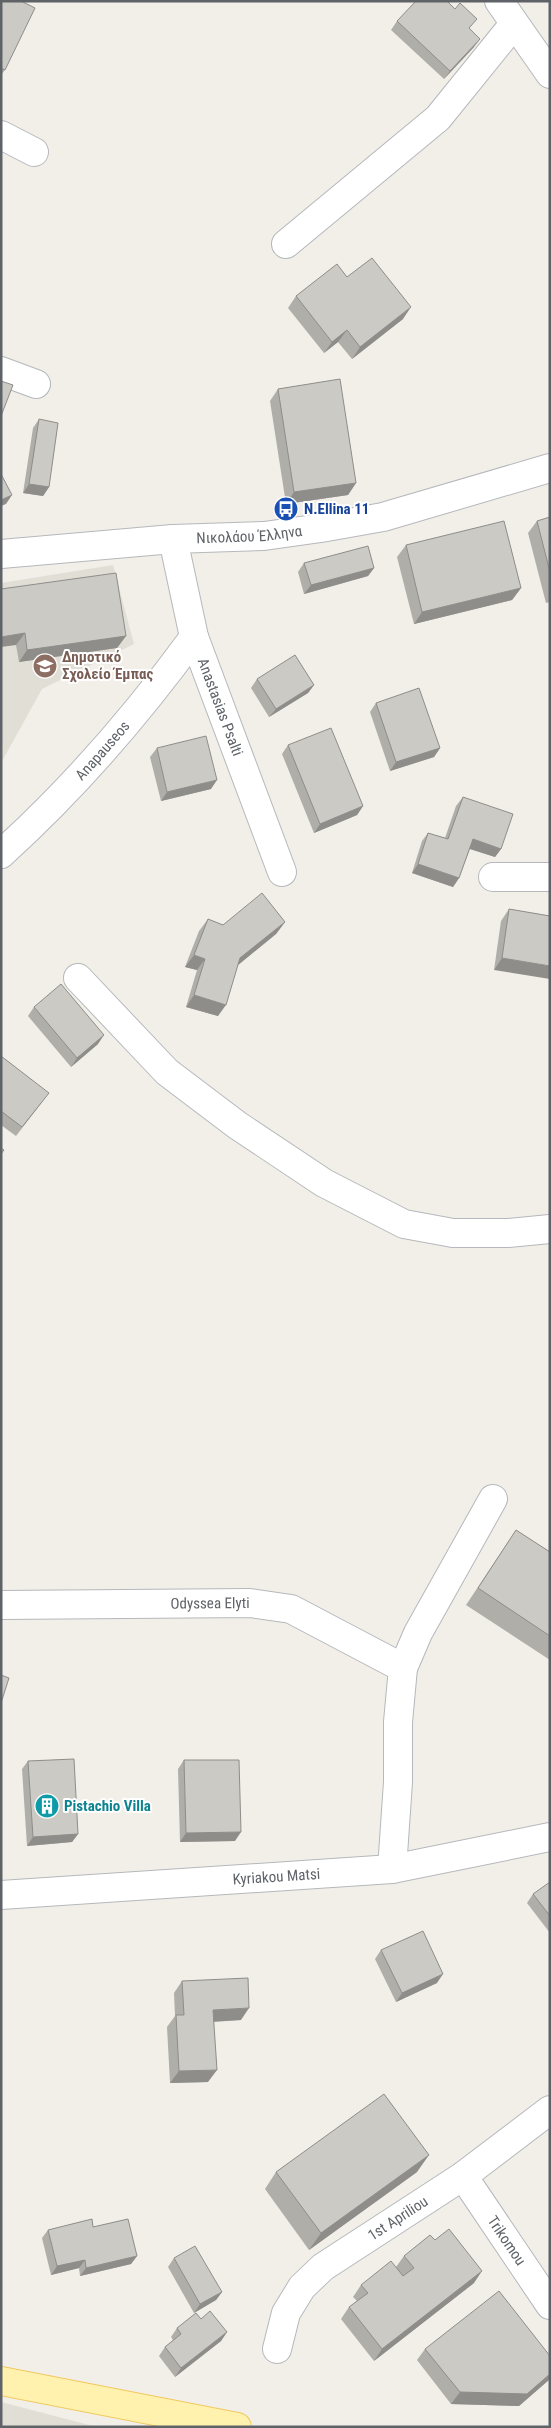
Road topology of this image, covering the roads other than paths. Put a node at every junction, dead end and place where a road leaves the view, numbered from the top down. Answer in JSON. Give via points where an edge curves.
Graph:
{"nodes":[{"id":1,"x":499,"y":1,"type":"edge"},
{"id":2,"x":514,"y":24,"type":"junction"},
{"id":3,"x":550,"y":74,"type":"edge"},
{"id":4,"x":1,"y":135,"type":"edge"},
{"id":5,"x":34,"y":152,"type":"dead end"},
{"id":6,"x":286,"y":244,"type":"dead end"},
{"id":7,"x":1,"y":371,"type":"edge"},
{"id":8,"x":36,"y":384,"type":"dead end"},
{"id":9,"x":550,"y":468,"type":"edge"},
{"id":10,"x":173,"y":539,"type":"junction"},
{"id":11,"x":1,"y":554,"type":"edge"},
{"id":12,"x":194,"y":637,"type":"junction"},
{"id":13,"x":1,"y":854,"type":"edge"},
{"id":14,"x":282,"y":872,"type":"dead end"},
{"id":15,"x":493,"y":877,"type":"dead end"},
{"id":16,"x":550,"y":877,"type":"edge"},
{"id":17,"x":78,"y":978,"type":"dead end"},
{"id":18,"x":550,"y":1229,"type":"edge"},
{"id":19,"x":493,"y":1499,"type":"dead end"},
{"id":20,"x":1,"y":1605,"type":"edge"},
{"id":21,"x":403,"y":1668,"type":"junction"},
{"id":22,"x":550,"y":1837,"type":"edge"},
{"id":23,"x":392,"y":1869,"type":"junction"},
{"id":24,"x":1,"y":1895,"type":"edge"},
{"id":25,"x":550,"y":2110,"type":"edge"},
{"id":26,"x":463,"y":2176,"type":"junction"},
{"id":27,"x":550,"y":2305,"type":"edge"},
{"id":28,"x":277,"y":2349,"type":"dead end"},
{"id":29,"x":1,"y":2381,"type":"edge"},
{"id":30,"x":237,"y":2427,"type":"edge"}],
"edges":[{"from":1,"to":2,"type":"street"},
{"from":2,"to":3,"type":"street"},
{"from":2,"to":6,"type":"street","via":[[438,118]]},
{"from":4,"to":5,"type":"street"},
{"from":7,"to":8,"type":"street"},
{"from":9,"to":10,"type":"street","name":"Νικολάου Έλληνα","via":[[383,517],[264,536]]},
{"from":10,"to":11,"type":"street","name":"Νικολάου Έλληνα"},
{"from":10,"to":12,"type":"street","name":"Anastasias Psalti"},
{"from":12,"to":13,"type":"street","name":"Anapauseos","via":[[156,688],[48,812]]},
{"from":12,"to":14,"type":"street","name":"Anastasias Psalti"},
{"from":15,"to":16,"type":"street"},
{"from":17,"to":18,"type":"street","via":[[167,1072],[237,1125],[324,1183],[404,1224],[453,1233]]},
{"from":19,"to":21,"type":"street","via":[[418,1633]]},
{"from":20,"to":21,"type":"street","name":"Odyssea Elyti","via":[[250,1602],[291,1609]]},
{"from":21,"to":23,"type":"street"},
{"from":22,"to":23,"type":"street","name":"Kyriakou Matsi"},
{"from":23,"to":24,"type":"street","name":"Kyriakou Matsi"},
{"from":25,"to":26,"type":"street","name":"1st Apriliou"},
{"from":26,"to":27,"type":"street","name":"Trikomou"},
{"from":26,"to":28,"type":"street","name":"1st Apriliou","via":[[323,2267],[302,2288],[286,2313]]},
{"from":29,"to":30,"type":"main road"}]}
